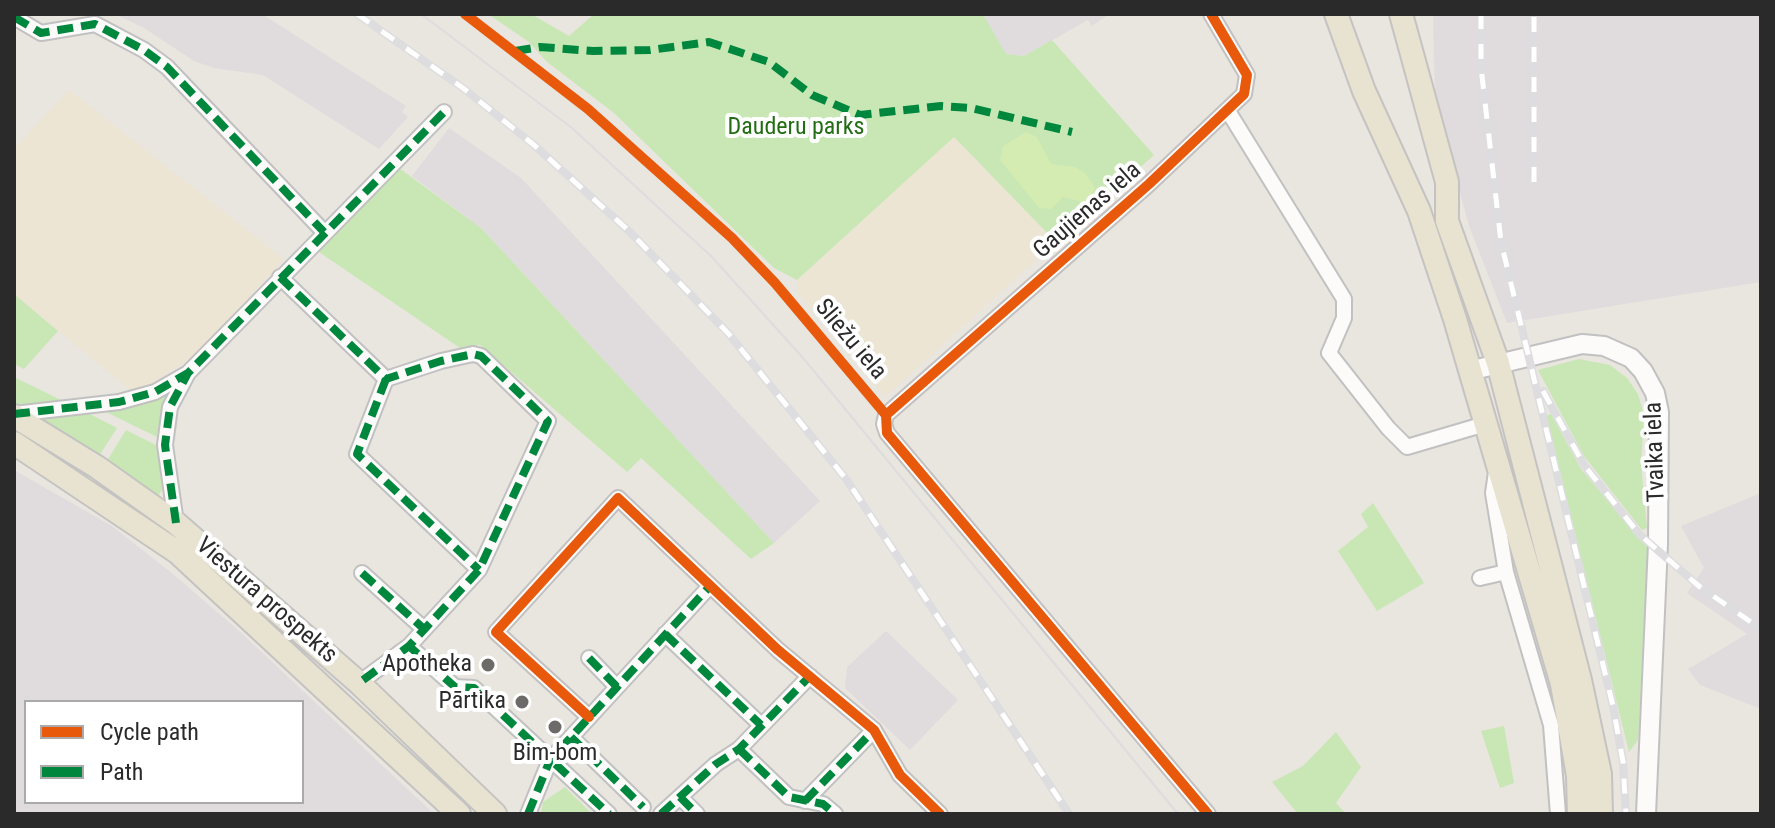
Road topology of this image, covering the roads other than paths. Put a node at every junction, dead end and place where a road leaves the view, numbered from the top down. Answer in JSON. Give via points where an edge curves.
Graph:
{"nodes":[{"id":1,"x":1211,"y":14,"type":"edge"},
{"id":2,"x":1336,"y":14,"type":"edge"},
{"id":3,"x":1401,"y":14,"type":"edge"},
{"id":4,"x":14,"y":17,"type":"edge"},
{"id":5,"x":1228,"y":111,"type":"junction"},
{"id":6,"x":444,"y":112,"type":"dead end"},
{"id":7,"x":324,"y":232,"type":"junction"},
{"id":8,"x":280,"y":277,"type":"junction"},
{"id":9,"x":1498,"y":363,"type":"junction"},
{"id":10,"x":1469,"y":371,"type":"junction"},
{"id":11,"x":188,"y":373,"type":"junction"},
{"id":12,"x":386,"y":379,"type":"junction"},
{"id":13,"x":14,"y":415,"type":"edge"},
{"id":14,"x":886,"y":415,"type":"joint"},
{"id":15,"x":1485,"y":424,"type":"junction"},
{"id":16,"x":14,"y":443,"type":"edge"},
{"id":17,"x":1497,"y":459,"type":"junction"},
{"id":18,"x":176,"y":523,"type":"junction"},
{"id":19,"x":479,"y":570,"type":"junction"},
{"id":20,"x":1506,"y":572,"type":"junction"},
{"id":21,"x":362,"y":573,"type":"dead end"},
{"id":22,"x":1480,"y":578,"type":"dead end"},
{"id":23,"x":710,"y":586,"type":"junction"},
{"id":24,"x":424,"y":629,"type":"junction"},
{"id":25,"x":665,"y":634,"type":"junction"},
{"id":26,"x":316,"y":645,"type":"junction"},
{"id":27,"x":409,"y":646,"type":"junction"},
{"id":28,"x":589,"y":658,"type":"dead end"},
{"id":29,"x":298,"y":663,"type":"junction"},
{"id":30,"x":810,"y":676,"type":"junction"},
{"id":31,"x":359,"y":683,"type":"junction"},
{"id":32,"x":617,"y":687,"type":"junction"},
{"id":33,"x":589,"y":717,"type":"junction"},
{"id":34,"x":761,"y":725,"type":"junction"},
{"id":35,"x":874,"y":730,"type":"junction"},
{"id":36,"x":571,"y":737,"type":"junction"},
{"id":37,"x":739,"y":749,"type":"junction"},
{"id":38,"x":550,"y":760,"type":"junction"},
{"id":39,"x":680,"y":797,"type":"junction"},
{"id":40,"x":805,"y":801,"type":"junction"},
{"id":41,"x":643,"y":807,"type":"dead end"},
{"id":42,"x":459,"y":814,"type":"edge"},
{"id":43,"x":495,"y":814,"type":"edge"},
{"id":44,"x":528,"y":814,"type":"edge"},
{"id":45,"x":609,"y":814,"type":"edge"},
{"id":46,"x":661,"y":814,"type":"edge"},
{"id":47,"x":697,"y":814,"type":"edge"},
{"id":48,"x":835,"y":814,"type":"edge"},
{"id":49,"x":940,"y":814,"type":"edge"},
{"id":50,"x":1208,"y":814,"type":"edge"},
{"id":51,"x":1558,"y":814,"type":"edge"},
{"id":52,"x":1579,"y":814,"type":"edge"},
{"id":53,"x":1601,"y":814,"type":"edge"},
{"id":54,"x":1646,"y":814,"type":"edge"}],
"edges":[{"from":1,"to":5,"type":"street","name":"Gaujienas iela","via":[[1247,75],[1244,94]]},
{"from":2,"to":10,"type":"main road","via":[[1364,91],[1419,211]]},
{"from":3,"to":9,"type":"main road","via":[[1447,182],[1447,221]]},
{"from":4,"to":7,"type":"street","via":[[41,33],[95,24],[144,50],[178,78]]},
{"from":5,"to":14,"type":"street","name":"Gaujienas iela"},
{"from":5,"to":15,"type":"street","via":[[1344,299],[1344,318],[1329,353],[1388,428],[1407,447]]},
{"from":6,"to":7,"type":"street"},
{"from":7,"to":8,"type":"street"},
{"from":8,"to":11,"type":"street"},
{"from":8,"to":12,"type":"street"},
{"from":9,"to":10,"type":"street","name":"Tvaika iela"},
{"from":9,"to":53,"type":"main road","via":[[1597,761]]},
{"from":9,"to":54,"type":"street","name":"Tvaika iela","via":[[1582,344],[1604,346],[1631,358],[1655,393],[1658,544]]},
{"from":10,"to":15,"type":"main road"},
{"from":11,"to":13,"type":"street","via":[[155,392],[119,402]]},
{"from":11,"to":18,"type":"street","via":[[170,407],[165,445]]},
{"from":12,"to":19,"type":"street","via":[[357,454]]},
{"from":12,"to":19,"type":"street","via":[[441,361],[481,356],[548,421]]},
{"from":13,"to":18,"type":"main road","name":"Viestura prospekts"},
{"from":14,"to":50,"type":"street","name":"Sliežu iela","via":[[887,433]]},
{"from":15,"to":17,"type":"main road"},
{"from":16,"to":29,"type":"main road","name":"Viestura prospekts","via":[[177,552]]},
{"from":17,"to":20,"type":"street","via":[[1493,493]]},
{"from":17,"to":52,"type":"main road","via":[[1562,684]]},
{"from":18,"to":26,"type":"main road","name":"Viestura prospekts"},
{"from":19,"to":24,"type":"street"},
{"from":20,"to":22,"type":"street"},
{"from":20,"to":51,"type":"street","via":[[1551,725]]},
{"from":21,"to":24,"type":"street"},
{"from":23,"to":25,"type":"street"},
{"from":23,"to":30,"type":"street"},
{"from":23,"to":33,"type":"street","via":[[618,498],[601,516],[496,632]]},
{"from":24,"to":27,"type":"street"},
{"from":25,"to":32,"type":"street"},
{"from":25,"to":34,"type":"street"},
{"from":26,"to":29,"type":"main road"},
{"from":26,"to":31,"type":"main road","name":"Viestura prospekts"},
{"from":27,"to":31,"type":"street"},
{"from":27,"to":38,"type":"street","via":[[455,687],[474,688]]},
{"from":28,"to":32,"type":"street"},
{"from":29,"to":42,"type":"main road","name":"Viestura prospekts"},
{"from":30,"to":34,"type":"street"},
{"from":30,"to":35,"type":"street"},
{"from":31,"to":43,"type":"main road","name":"Viestura prospekts"},
{"from":32,"to":33,"type":"street"},
{"from":33,"to":36,"type":"street"},
{"from":34,"to":37,"type":"street"},
{"from":35,"to":40,"type":"street"},
{"from":35,"to":49,"type":"street","via":[[900,775]]},
{"from":36,"to":38,"type":"street"},
{"from":36,"to":41,"type":"street"},
{"from":37,"to":39,"type":"street"},
{"from":37,"to":40,"type":"street","via":[[789,797]]},
{"from":38,"to":44,"type":"street"},
{"from":38,"to":45,"type":"street"},
{"from":39,"to":46,"type":"street"},
{"from":39,"to":47,"type":"street"},
{"from":40,"to":48,"type":"street","via":[[823,804]]}]}
